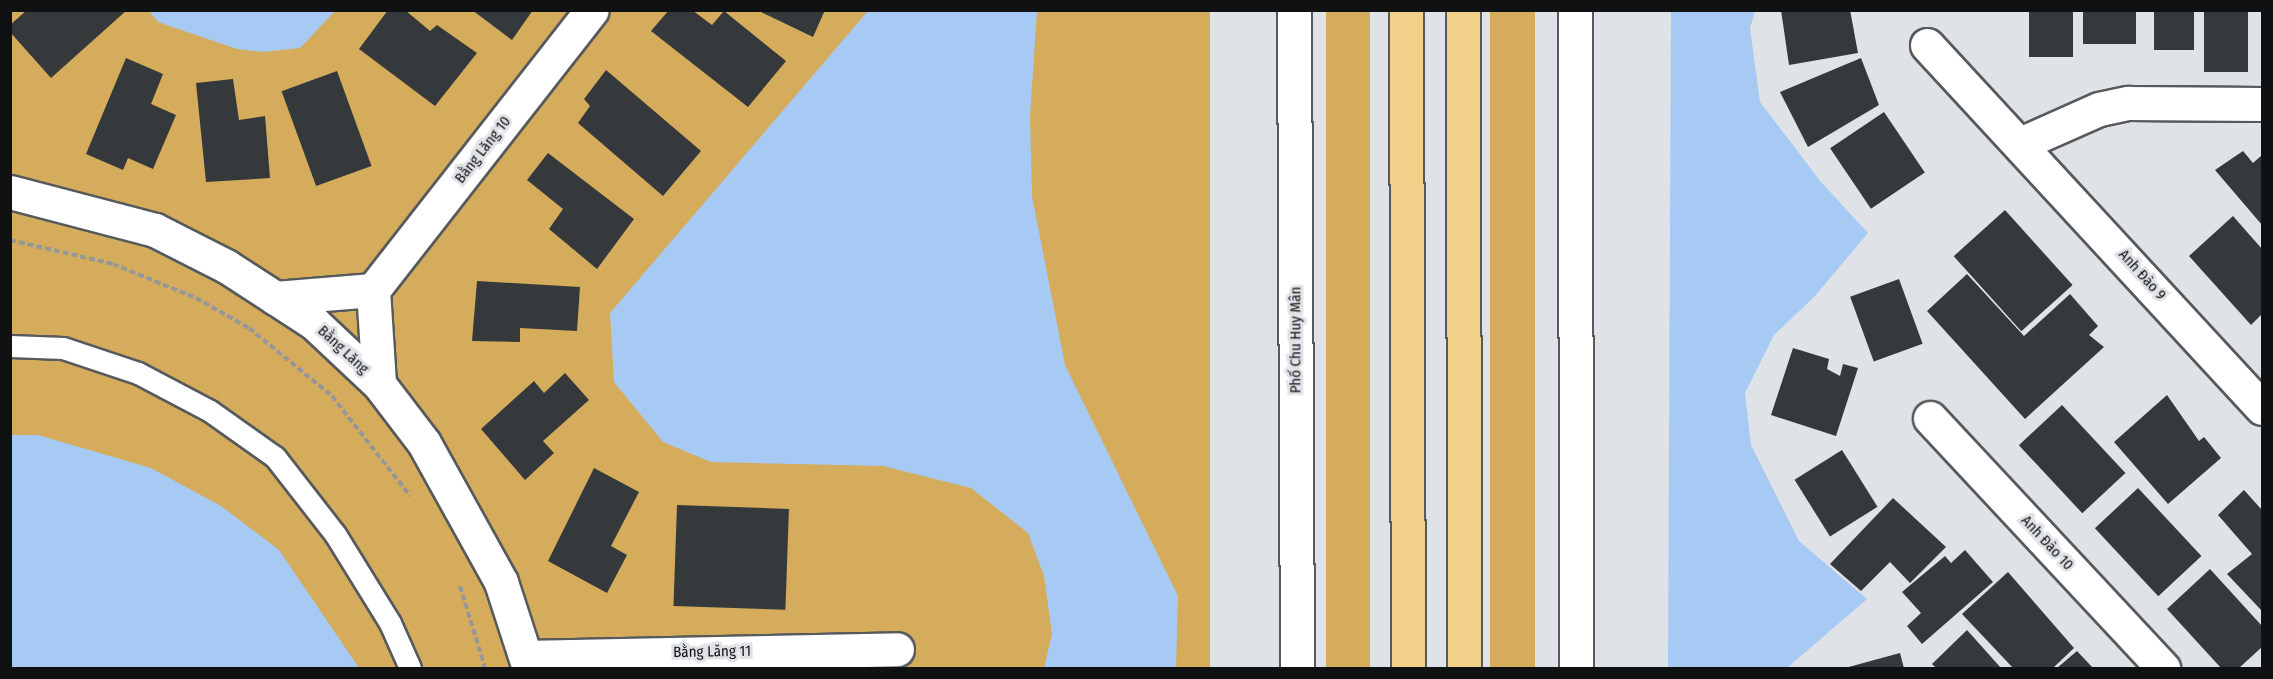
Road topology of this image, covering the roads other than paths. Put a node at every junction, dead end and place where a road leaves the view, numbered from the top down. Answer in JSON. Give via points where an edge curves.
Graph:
{"nodes":[{"id":1,"x":592,"y":10,"type":"edge"},
{"id":2,"x":1294,"y":10,"type":"edge"},
{"id":3,"x":1406,"y":10,"type":"edge"},
{"id":4,"x":1464,"y":10,"type":"edge"},
{"id":5,"x":1575,"y":10,"type":"edge"},
{"id":6,"x":1927,"y":45,"type":"dead end"},
{"id":7,"x":2262,"y":104,"type":"edge"},
{"id":8,"x":2020,"y":144,"type":"junction"},
{"id":9,"x":10,"y":192,"type":"edge"},
{"id":10,"x":373,"y":290,"type":"junction"},
{"id":11,"x":275,"y":298,"type":"junction"},
{"id":12,"x":10,"y":346,"type":"edge"},
{"id":13,"x":379,"y":384,"type":"junction"},
{"id":14,"x":2262,"y":408,"type":"edge"},
{"id":15,"x":1930,"y":418,"type":"dead end"},
{"id":16,"x":897,"y":649,"type":"dead end"},
{"id":17,"x":528,"y":663,"type":"edge"},
{"id":18,"x":411,"y":669,"type":"edge"},
{"id":19,"x":1297,"y":669,"type":"edge"},
{"id":20,"x":1408,"y":669,"type":"edge"},
{"id":21,"x":1464,"y":669,"type":"edge"},
{"id":22,"x":1576,"y":669,"type":"edge"},
{"id":23,"x":2163,"y":669,"type":"edge"}],
"edges":[{"from":1,"to":10,"type":"street","name":"Bằng Lăng 10"},
{"from":2,"to":19,"type":"street","name":"Phố Chu Huy Mân"},
{"from":3,"to":20,"type":"main road"},
{"from":4,"to":21,"type":"main road"},
{"from":5,"to":22,"type":"street"},
{"from":6,"to":8,"type":"street","name":"Anh Đào 9"},
{"from":7,"to":8,"type":"street","via":[[2128,103],[2099,109]]},
{"from":8,"to":14,"type":"street","name":"Anh Đào 9"},
{"from":9,"to":11,"type":"street","name":"Bằng Lăng","via":[[155,230],[226,266]]},
{"from":10,"to":11,"type":"street"},
{"from":10,"to":13,"type":"street"},
{"from":11,"to":13,"type":"street","name":"Bằng Lăng","via":[[314,323]]},
{"from":12,"to":18,"type":"lane","via":[[63,348],[138,373],[210,411],[275,457],[335,534],[390,623]]},
{"from":13,"to":17,"type":"street","name":"Bằng Lăng","via":[[424,443],[468,518],[501,582]]},
{"from":15,"to":23,"type":"street","name":"Anh Đào 10"},
{"from":16,"to":17,"type":"street","name":"Bằng Lăng 11"}]}
